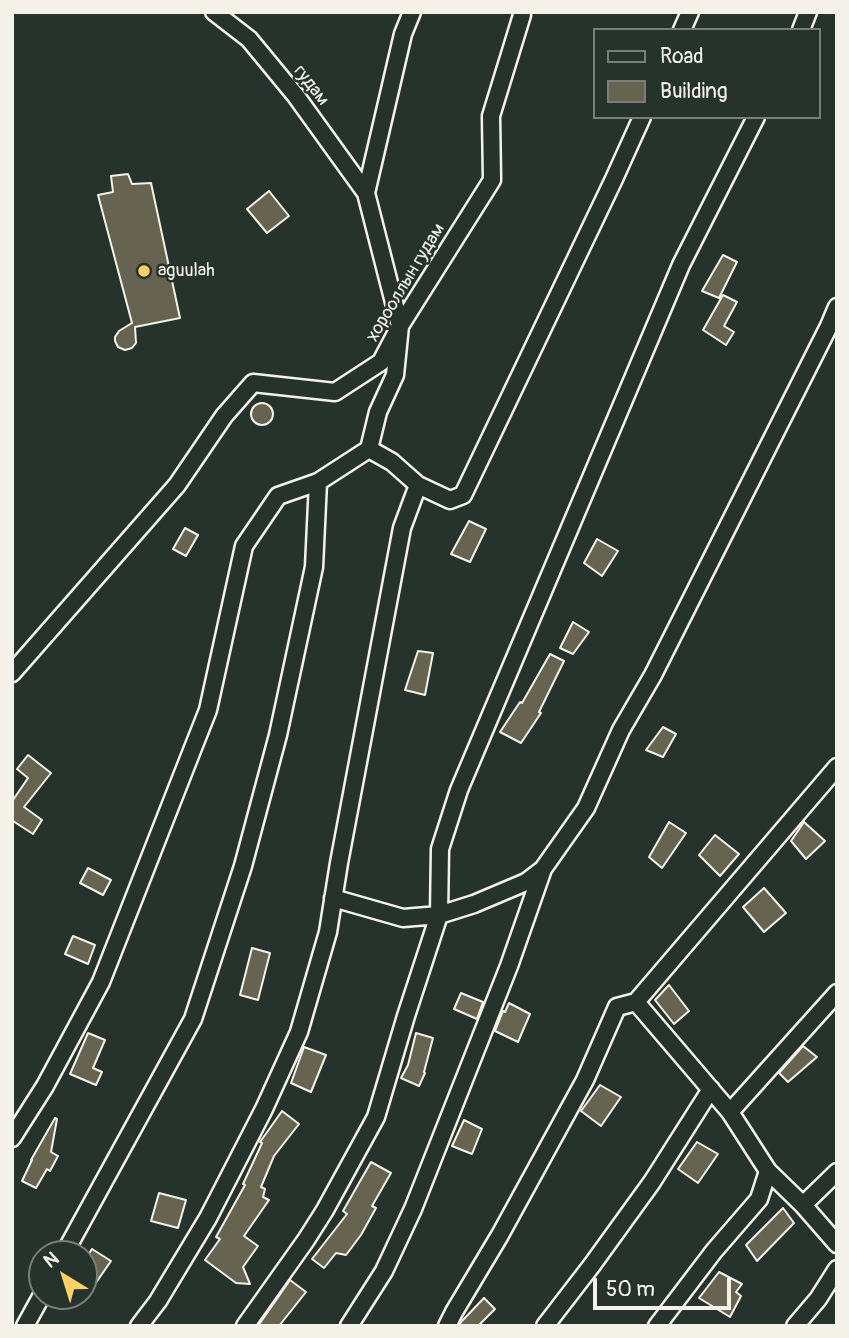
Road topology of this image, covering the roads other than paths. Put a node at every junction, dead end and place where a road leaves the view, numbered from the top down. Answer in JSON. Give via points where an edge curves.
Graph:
{"nodes":[{"id":1,"x":214,"y":12,"type":"edge"},
{"id":2,"x":412,"y":12,"type":"edge"},
{"id":3,"x":690,"y":12,"type":"edge"},
{"id":4,"x":522,"y":15,"type":"dead end"},
{"id":5,"x":683,"y":28,"type":"edge"},
{"id":6,"x":641,"y":119,"type":"edge"},
{"id":7,"x":755,"y":119,"type":"edge"},
{"id":8,"x":366,"y":194,"type":"junction"},
{"id":9,"x":837,"y":307,"type":"edge"},
{"id":10,"x":400,"y":326,"type":"junction"},
{"id":11,"x":369,"y":449,"type":"junction"},
{"id":12,"x":317,"y":482,"type":"junction"},
{"id":13,"x":418,"y":485,"type":"junction"},
{"id":14,"x":12,"y":673,"type":"edge"},
{"id":15,"x":837,"y":767,"type":"edge"},
{"id":16,"x":543,"y":869,"type":"junction"},
{"id":17,"x":333,"y":898,"type":"junction"},
{"id":18,"x":439,"y":915,"type":"junction"},
{"id":19,"x":837,"y":993,"type":"edge"},
{"id":20,"x":636,"y":1002,"type":"junction"},
{"id":21,"x":711,"y":1088,"type":"junction"},
{"id":22,"x":730,"y":1112,"type":"junction"},
{"id":23,"x":12,"y":1138,"type":"edge"},
{"id":24,"x":768,"y":1171,"type":"junction"},
{"id":25,"x":837,"y":1172,"type":"edge"},
{"id":26,"x":803,"y":1205,"type":"junction"},
{"id":27,"x":72,"y":1240,"type":"edge"},
{"id":28,"x":837,"y":1244,"type":"edge"},
{"id":29,"x":837,"y":1269,"type":"edge"},
{"id":30,"x":34,"y":1310,"type":"edge"},
{"id":31,"x":25,"y":1326,"type":"edge"},
{"id":32,"x":139,"y":1326,"type":"edge"},
{"id":33,"x":245,"y":1326,"type":"edge"},
{"id":34,"x":349,"y":1326,"type":"edge"},
{"id":35,"x":447,"y":1326,"type":"edge"},
{"id":36,"x":545,"y":1326,"type":"edge"},
{"id":37,"x":657,"y":1326,"type":"edge"},
{"id":38,"x":795,"y":1326,"type":"edge"}],
"edges":[{"from":1,"to":8,"type":"street","name":"гудам","via":[[265,58]]},
{"from":2,"to":8,"type":"street"},
{"from":3,"to":5,"type":"street"},
{"from":4,"to":10,"type":"street","name":"хорооллын гудам","via":[[491,116],[492,180]]},
{"from":6,"to":13,"type":"street","via":[[463,495],[450,500]]},
{"from":7,"to":18,"type":"street","via":[[681,265],[458,790],[440,849]]},
{"from":8,"to":10,"type":"street"},
{"from":9,"to":16,"type":"street","via":[[621,730],[586,808]]},
{"from":10,"to":11,"type":"street","via":[[395,375],[378,412]]},
{"from":10,"to":14,"type":"street","name":"хорооллын гудам","via":[[381,362],[335,392],[253,383],[224,416],[177,485]]},
{"from":11,"to":12,"type":"street"},
{"from":11,"to":13,"type":"street","via":[[393,462]]},
{"from":12,"to":23,"type":"street","via":[[278,496],[244,546],[208,710],[101,982]]},
{"from":12,"to":27,"type":"street","via":[[314,567],[281,722],[243,866],[193,1019]]},
{"from":13,"to":17,"type":"street","via":[[402,528]]},
{"from":15,"to":20,"type":"street"},
{"from":16,"to":18,"type":"street","via":[[526,882]]},
{"from":16,"to":34,"type":"street","via":[[413,1209],[384,1270]]},
{"from":17,"to":18,"type":"street","via":[[403,918]]},
{"from":17,"to":32,"type":"street","via":[[328,932],[299,1032],[208,1218]]},
{"from":18,"to":33,"type":"street","via":[[376,1117],[325,1210]]},
{"from":19,"to":22,"type":"street"},
{"from":20,"to":21,"type":"street"},
{"from":20,"to":35,"type":"street","via":[[617,1007],[585,1080]]},
{"from":21,"to":22,"type":"street"},
{"from":21,"to":36,"type":"street","via":[[652,1182]]},
{"from":22,"to":24,"type":"street"},
{"from":24,"to":26,"type":"street"},
{"from":24,"to":37,"type":"street","via":[[759,1199]]},
{"from":25,"to":26,"type":"street"},
{"from":26,"to":28,"type":"street"},
{"from":29,"to":38,"type":"street"},
{"from":30,"to":31,"type":"street"}]}
